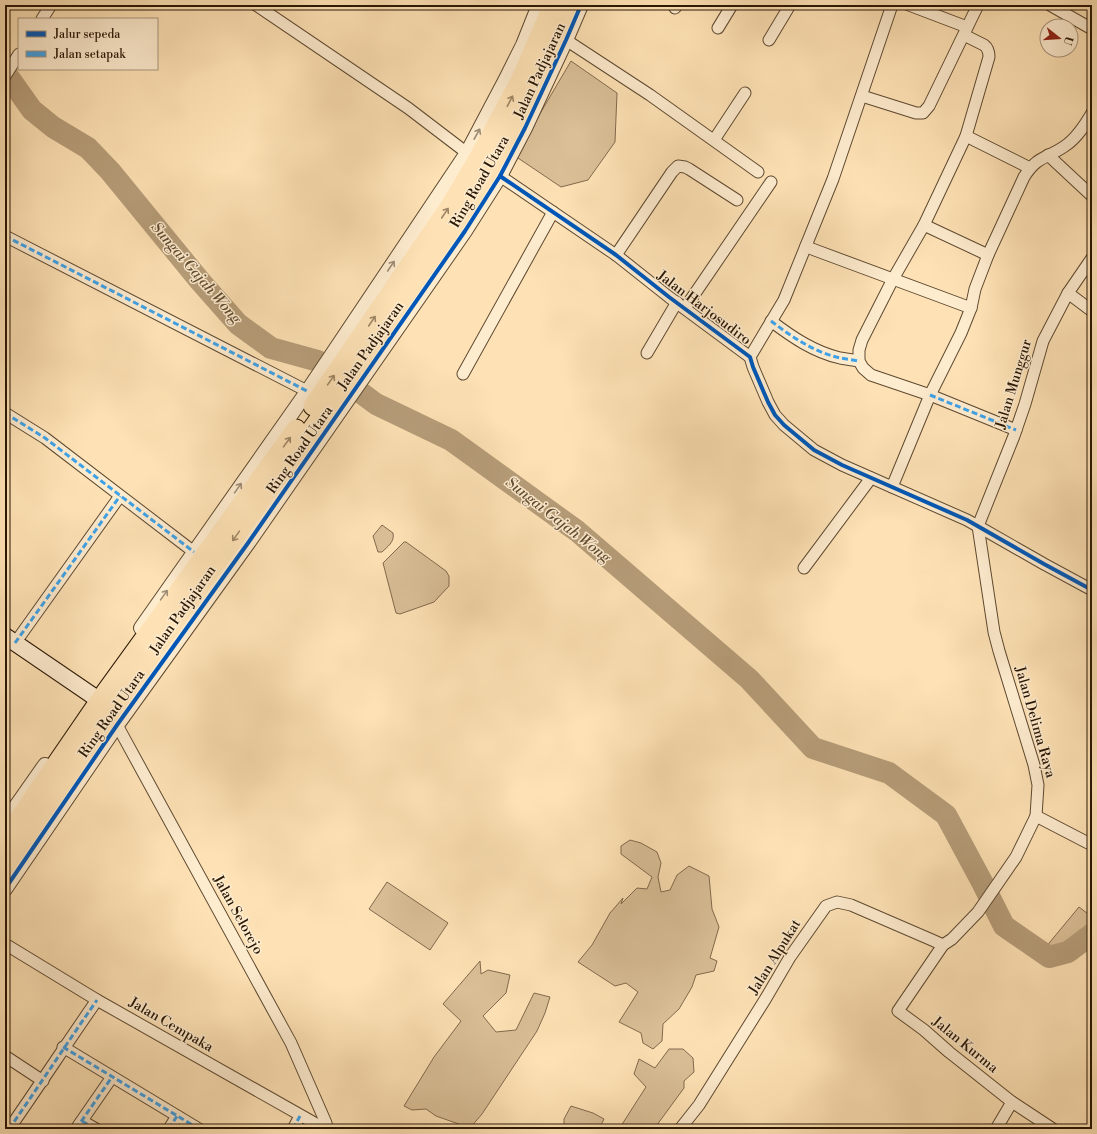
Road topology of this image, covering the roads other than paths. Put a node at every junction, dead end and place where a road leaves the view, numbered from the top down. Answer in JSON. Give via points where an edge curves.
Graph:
{"nodes":[{"id":1,"x":51,"y":5,"type":"edge"},
{"id":2,"x":256,"y":5,"type":"edge"},
{"id":3,"x":539,"y":5,"type":"edge"},
{"id":4,"x":553,"y":5,"type":"edge"},
{"id":5,"x":569,"y":5,"type":"edge"},
{"id":6,"x":581,"y":5,"type":"edge"},
{"id":7,"x":732,"y":5,"type":"edge"},
{"id":8,"x":790,"y":5,"type":"edge"},
{"id":9,"x":892,"y":5,"type":"edge"},
{"id":10,"x":909,"y":5,"type":"edge"},
{"id":11,"x":978,"y":5,"type":"edge"},
{"id":12,"x":1050,"y":5,"type":"edge"},
{"id":13,"x":43,"y":18,"type":"edge"},
{"id":14,"x":718,"y":28,"type":"dead end"},
{"id":15,"x":1092,"y":29,"type":"edge"},
{"id":16,"x":965,"y":31,"type":"junction"},
{"id":17,"x":562,"y":37,"type":"junction"},
{"id":18,"x":769,"y":40,"type":"dead end"},
{"id":19,"x":18,"y":55,"type":"edge"},
{"id":20,"x":5,"y":76,"type":"edge"},
{"id":21,"x":745,"y":93,"type":"dead end"},
{"id":22,"x":862,"y":96,"type":"junction"},
{"id":23,"x":1092,"y":113,"type":"edge"},
{"id":24,"x":966,"y":136,"type":"junction"},
{"id":25,"x":714,"y":140,"type":"junction"},
{"id":26,"x":467,"y":153,"type":"junction"},
{"id":27,"x":1048,"y":155,"type":"junction"},
{"id":28,"x":1030,"y":168,"type":"junction"},
{"id":29,"x":758,"y":172,"type":"dead end"},
{"id":30,"x":500,"y":176,"type":"junction"},
{"id":31,"x":771,"y":182,"type":"dead end"},
{"id":32,"x":1092,"y":196,"type":"edge"},
{"id":33,"x":737,"y":200,"type":"dead end"},
{"id":34,"x":553,"y":212,"type":"junction"},
{"id":35,"x":924,"y":225,"type":"junction"},
{"id":36,"x":5,"y":236,"type":"edge"},
{"id":37,"x":806,"y":246,"type":"junction"},
{"id":38,"x":616,"y":255,"type":"junction"},
{"id":39,"x":988,"y":255,"type":"junction"},
{"id":40,"x":1092,"y":258,"type":"edge"},
{"id":41,"x":893,"y":279,"type":"junction"},
{"id":42,"x":1068,"y":293,"type":"junction"},
{"id":43,"x":681,"y":305,"type":"junction"},
{"id":44,"x":971,"y":308,"type":"junction"},
{"id":45,"x":1092,"y":311,"type":"edge"},
{"id":46,"x":771,"y":322,"type":"junction"},
{"id":47,"x":357,"y":353,"type":"junction"},
{"id":48,"x":647,"y":353,"type":"dead end"},
{"id":49,"x":750,"y":357,"type":"junction"},
{"id":50,"x":859,"y":361,"type":"junction"},
{"id":51,"x":463,"y":374,"type":"dead end"},
{"id":52,"x":930,"y":395,"type":"junction"},
{"id":53,"x":321,"y":408,"type":"junction"},
{"id":54,"x":5,"y":412,"type":"edge"},
{"id":55,"x":1016,"y":430,"type":"junction"},
{"id":56,"x":871,"y":478,"type":"junction"},
{"id":57,"x":892,"y":487,"type":"junction"},
{"id":58,"x":120,"y":496,"type":"junction"},
{"id":59,"x":978,"y":526,"type":"junction"},
{"id":60,"x":209,"y":563,"type":"junction"},
{"id":61,"x":804,"y":568,"type":"dead end"},
{"id":62,"x":1092,"y":590,"type":"edge"},
{"id":63,"x":10,"y":639,"type":"edge"},
{"id":64,"x":93,"y":696,"type":"junction"},
{"id":65,"x":117,"y":725,"type":"junction"},
{"id":66,"x":50,"y":788,"type":"junction"},
{"id":67,"x":1036,"y":816,"type":"junction"},
{"id":68,"x":5,"y":822,"type":"edge"},
{"id":69,"x":5,"y":839,"type":"edge"},
{"id":70,"x":1092,"y":845,"type":"edge"},
{"id":71,"x":5,"y":866,"type":"edge"},
{"id":72,"x":5,"y":889,"type":"edge"},
{"id":73,"x":5,"y":944,"type":"edge"},
{"id":74,"x":943,"y":945,"type":"junction"},
{"id":75,"x":97,"y":1000,"type":"junction"},
{"id":76,"x":898,"y":1011,"type":"joint"},
{"id":77,"x":63,"y":1048,"type":"junction"},
{"id":78,"x":5,"y":1056,"type":"edge"},
{"id":79,"x":112,"y":1077,"type":"junction"},
{"id":80,"x":43,"y":1081,"type":"junction"},
{"id":81,"x":1012,"y":1102,"type":"junction"},
{"id":82,"x":177,"y":1116,"type":"junction"},
{"id":83,"x":300,"y":1116,"type":"junction"},
{"id":84,"x":79,"y":1125,"type":"edge"},
{"id":85,"x":326,"y":1127,"type":"edge"},
{"id":86,"x":9,"y":1129,"type":"edge"},
{"id":87,"x":96,"y":1129,"type":"edge"},
{"id":88,"x":169,"y":1129,"type":"edge"},
{"id":89,"x":199,"y":1129,"type":"edge"},
{"id":90,"x":293,"y":1129,"type":"edge"},
{"id":91,"x":680,"y":1129,"type":"edge"},
{"id":92,"x":996,"y":1129,"type":"edge"},
{"id":93,"x":1053,"y":1129,"type":"edge"}],
"edges":[{"from":1,"to":13,"type":"street"},
{"from":2,"to":26,"type":"street","via":[[408,108]]},
{"from":26,"to":3,"type":"street","name":"Ring Road Utara","one_way":true,"via":[[523,45]]},
{"from":47,"to":4,"type":"highway","name":"Jalan Padjajaran","one_way":true,"via":[[479,156],[520,81]]},
{"from":5,"to":17,"type":"highway","name":"Jalan Padjajaran"},
{"from":6,"to":17,"type":"street","name":"Ring Road Utara"},
{"from":7,"to":14,"type":"street"},
{"from":8,"to":18,"type":"street"},
{"from":9,"to":22,"type":"street"},
{"from":10,"to":16,"type":"street"},
{"from":11,"to":16,"type":"street"},
{"from":12,"to":15,"type":"street"},
{"from":16,"to":22,"type":"street","via":[[936,93],[923,113]]},
{"from":16,"to":24,"type":"street","via":[[984,45],[989,53]]},
{"from":17,"to":25,"type":"street"},
{"from":17,"to":30,"type":"street","name":"Ring Road Utara","via":[[535,107]]},
{"from":17,"to":47,"type":"highway","name":"Jalan Padjajaran","via":[[496,161],[446,238]]},
{"from":19,"to":20,"type":"street"},
{"from":21,"to":25,"type":"street"},
{"from":22,"to":37,"type":"street"},
{"from":23,"to":27,"type":"street","via":[[1071,141]]},
{"from":24,"to":28,"type":"street"},
{"from":24,"to":35,"type":"street"},
{"from":25,"to":29,"type":"street"},
{"from":47,"to":26,"type":"street","name":"Ring Road Utara","one_way":true},
{"from":27,"to":28,"type":"street"},
{"from":27,"to":32,"type":"street"},
{"from":28,"to":39,"type":"street"},
{"from":30,"to":34,"type":"street","name":"Jalan Harjosudiro"},
{"from":30,"to":47,"type":"street","name":"Ring Road Utara","via":[[422,294]]},
{"from":31,"to":43,"type":"street"},
{"from":33,"to":38,"type":"street","via":[[689,169],[678,166]]},
{"from":34,"to":38,"type":"street","name":"Jalan Harjosudiro"},
{"from":34,"to":51,"type":"street"},
{"from":35,"to":39,"type":"street"},
{"from":35,"to":41,"type":"street"},
{"from":36,"to":53,"type":"street"},
{"from":37,"to":41,"type":"street"},
{"from":37,"to":46,"type":"street","via":[[784,300]]},
{"from":38,"to":43,"type":"street","name":"Jalan Harjosudiro"},
{"from":39,"to":44,"type":"street"},
{"from":40,"to":42,"type":"street","name":"Jalan Munggur"},
{"from":41,"to":44,"type":"street"},
{"from":41,"to":50,"type":"street","via":[[862,340]]},
{"from":42,"to":45,"type":"street"},
{"from":42,"to":55,"type":"street","name":"Jalan Munggur","via":[[1043,341]]},
{"from":43,"to":48,"type":"street"},
{"from":43,"to":49,"type":"street","name":"Jalan Harjosudiro"},
{"from":44,"to":52,"type":"street","via":[[962,333]]},
{"from":46,"to":49,"type":"street"},
{"from":46,"to":50,"type":"street","via":[[813,349]]},
{"from":47,"to":53,"type":"highway","name":"Jalan Padjajaran"},
{"from":47,"to":53,"type":"street","name":"Ring Road Utara"},
{"from":49,"to":56,"type":"street","name":"Jalan Harjosudiro","via":[[768,402],[784,425],[814,450]]},
{"from":50,"to":52,"type":"street","via":[[871,375]]},
{"from":52,"to":55,"type":"street"},
{"from":52,"to":57,"type":"street"},
{"from":53,"to":60,"type":"highway","name":"Jalan Padjajaran"},
{"from":60,"to":53,"type":"street","name":"Ring Road Utara","one_way":true},
{"from":54,"to":58,"type":"street","via":[[45,438]]},
{"from":55,"to":59,"type":"street","name":"Jalan Munggur"},
{"from":56,"to":57,"type":"street","name":"Jalan Harjosudiro"},
{"from":56,"to":61,"type":"street"},
{"from":57,"to":59,"type":"street","name":"Jalan Harjosudiro"},
{"from":58,"to":60,"type":"street"},
{"from":58,"to":63,"type":"street"},
{"from":59,"to":62,"type":"street","name":"Jalan Harjosudiro"},
{"from":59,"to":67,"type":"street","name":"Jalan Delima Raya","via":[[994,632],[1038,785]]},
{"from":64,"to":60,"type":"street","name":"Ring Road Utara","one_way":true},
{"from":60,"to":65,"type":"street","name":"Ring Road Utara"},
{"from":60,"to":66,"type":"highway","name":"Jalan Padjajaran","via":[[117,703]]},
{"from":63,"to":64,"type":"main road"},
{"from":64,"to":66,"type":"street","name":"Ring Road Utara"},
{"from":65,"to":66,"type":"street","name":"Ring Road Utara"},
{"from":65,"to":85,"type":"street","name":"Jalan Selorejo","via":[[291,1043]]},
{"from":66,"to":68,"type":"street","name":"Ring Road Utara"},
{"from":66,"to":69,"type":"highway","name":"Jalan Padjajaran"},
{"from":66,"to":71,"type":"highway","name":"Jalan Padjajaran"},
{"from":66,"to":72,"type":"street","name":"Ring Road Utara"},
{"from":67,"to":70,"type":"street"},
{"from":67,"to":74,"type":"street","name":"Jalan Delima Raya","via":[[1016,857],[978,912]]},
{"from":73,"to":75,"type":"street","name":"Jalan Cempaka"},
{"from":74,"to":76,"type":"street","name":"Jalan Delima Raya"},
{"from":74,"to":91,"type":"street","name":"Jalan Alpukat","via":[[851,905],[837,902],[826,906],[790,957],[698,1105]]},
{"from":75,"to":77,"type":"street"},
{"from":75,"to":83,"type":"street","name":"Jalan Cempaka"},
{"from":76,"to":81,"type":"street","name":"Jalan Kurma"},
{"from":77,"to":79,"type":"street"},
{"from":77,"to":80,"type":"street"},
{"from":78,"to":80,"type":"street"},
{"from":79,"to":82,"type":"street"},
{"from":79,"to":84,"type":"street"},
{"from":80,"to":86,"type":"street"},
{"from":81,"to":92,"type":"street"},
{"from":81,"to":93,"type":"street","name":"Jalan Kurma"},
{"from":82,"to":88,"type":"street"},
{"from":82,"to":89,"type":"street"},
{"from":83,"to":85,"type":"street","name":"Jalan Cempaka"},
{"from":83,"to":90,"type":"street"},
{"from":84,"to":87,"type":"street"}]}
